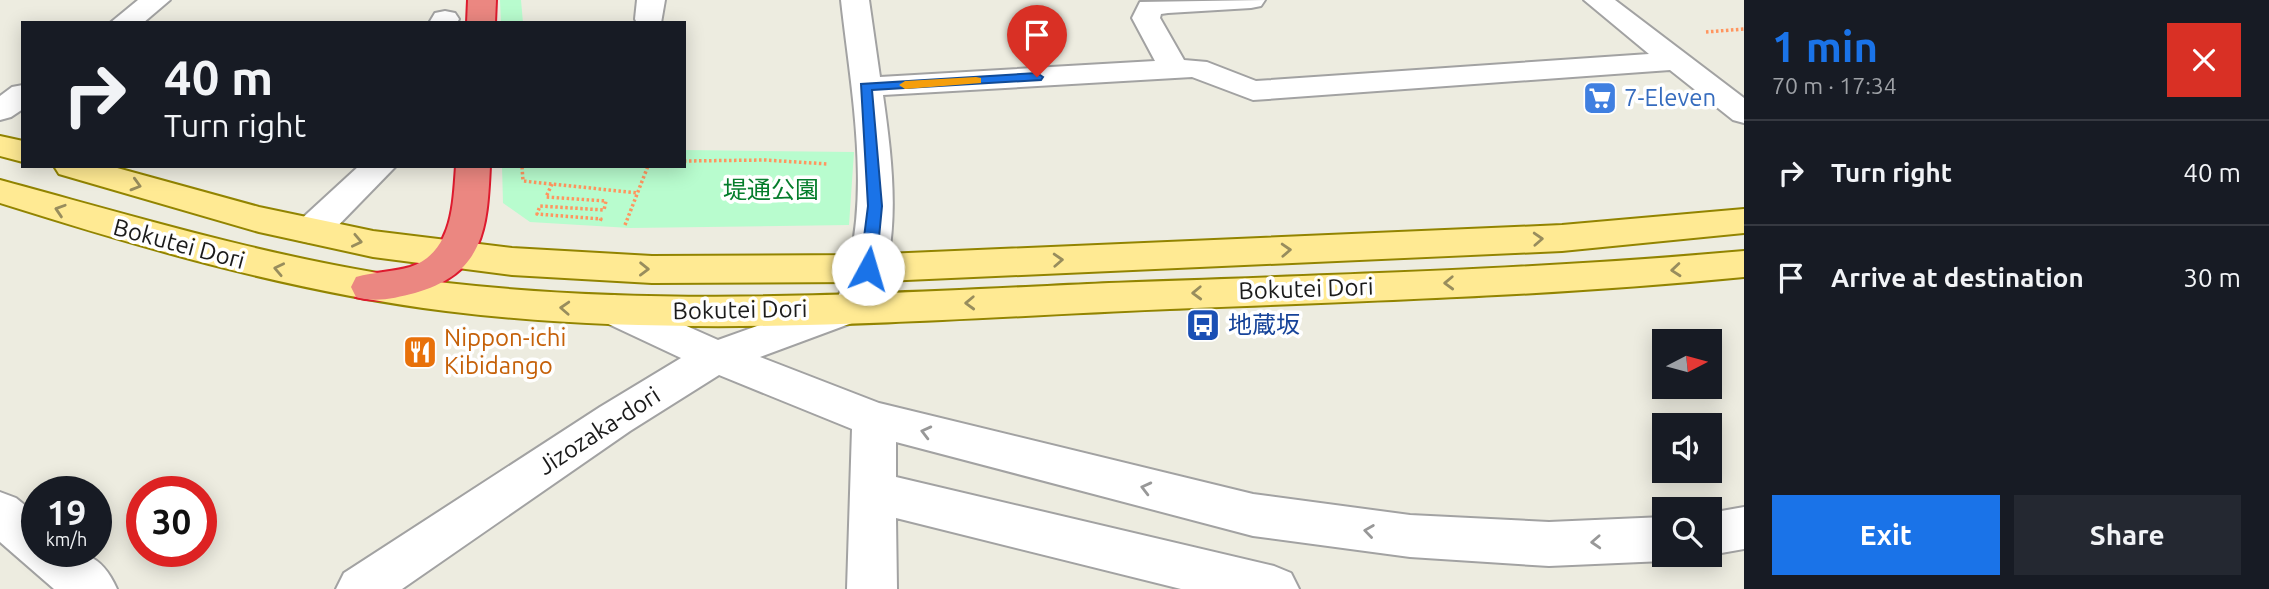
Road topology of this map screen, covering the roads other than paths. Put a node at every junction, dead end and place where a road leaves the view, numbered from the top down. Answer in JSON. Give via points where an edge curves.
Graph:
{"nodes":[{"id":1,"x":156,"y":0,"type":"edge"},
{"id":2,"x":482,"y":0,"type":"edge"},
{"id":3,"x":855,"y":0,"type":"edge"},
{"id":4,"x":1251,"y":0,"type":"edge"},
{"id":5,"x":1598,"y":0,"type":"edge"},
{"id":6,"x":127,"y":21,"type":"edge"},
{"id":7,"x":481,"y":21,"type":"edge"},
{"id":8,"x":1677,"y":61,"type":"junction"},
{"id":9,"x":1174,"y":69,"type":"junction"},
{"id":10,"x":865,"y":87,"type":"junction"},
{"id":11,"x":21,"y":95,"type":"edge"},
{"id":12,"x":0,"y":110,"type":"edge"},
{"id":13,"x":1744,"y":113,"type":"edge"},
{"id":14,"x":0,"y":146,"type":"edge"},
{"id":15,"x":21,"y":151,"type":"edge"},
{"id":16,"x":78,"y":168,"type":"edge"},
{"id":17,"x":377,"y":168,"type":"edge"},
{"id":18,"x":473,"y":178,"type":"edge"},
{"id":19,"x":0,"y":191,"type":"edge"},
{"id":20,"x":1744,"y":221,"type":"edge"},
{"id":21,"x":311,"y":231,"type":"junction"},
{"id":22,"x":454,"y":255,"type":"junction"},
{"id":23,"x":1744,"y":264,"type":"edge"},
{"id":24,"x":370,"y":287,"type":"junction"},
{"id":25,"x":861,"y":288,"type":"junction"},
{"id":26,"x":614,"y":310,"type":"junction"},
{"id":27,"x":716,"y":357,"type":"junction"},
{"id":28,"x":874,"y":419,"type":"junction"},
{"id":29,"x":874,"y":492,"type":"junction"},
{"id":30,"x":0,"y":513,"type":"edge"},
{"id":31,"x":1744,"y":528,"type":"edge"},
{"id":32,"x":21,"y":531,"type":"edge"},
{"id":33,"x":1722,"y":532,"type":"edge"},
{"id":34,"x":1652,"y":540,"type":"edge"},
{"id":35,"x":64,"y":567,"type":"edge"},
{"id":36,"x":92,"y":589,"type":"edge"},
{"id":37,"x":361,"y":589,"type":"edge"},
{"id":38,"x":872,"y":589,"type":"edge"},
{"id":39,"x":1275,"y":589,"type":"edge"}],
"edges":[{"from":1,"to":6,"type":"street"},
{"from":2,"to":7,"type":"highway"},
{"from":3,"to":10,"type":"street"},
{"from":4,"to":9,"type":"street","via":[[1150,8],[1146,18]]},
{"from":5,"to":8,"type":"street"},
{"from":8,"to":9,"type":"street","via":[[1253,91],[1196,68]]},
{"from":8,"to":13,"type":"street"},
{"from":9,"to":10,"type":"street"},
{"from":10,"to":25,"type":"street","via":[[875,206]]},
{"from":11,"to":12,"type":"street"},
{"from":14,"to":15,"type":"main road"},
{"from":16,"to":21,"type":"main road","name":"Bokutei Dori","one_way":true},
{"from":17,"to":21,"type":"street"},
{"from":18,"to":22,"type":"highway","via":[[468,222]]},
{"from":24,"to":19,"type":"main road","name":"Bokutei Dori","one_way":true,"via":[[243,262]]},
{"from":25,"to":20,"type":"main road","name":"Bokutei Dori","one_way":true},
{"from":21,"to":22,"type":"main road","name":"Bokutei Dori","one_way":true},
{"from":22,"to":24,"type":"highway","via":[[425,278]]},
{"from":22,"to":25,"type":"main road","name":"Bokutei Dori","one_way":true},
{"from":23,"to":25,"type":"main road","name":"Bokutei Dori","one_way":true,"via":[[1586,277]]},
{"from":26,"to":24,"type":"main road","name":"Bokutei Dori","one_way":true,"via":[[530,306]]},
{"from":25,"to":26,"type":"main road","name":"Bokutei Dori","via":[[723,311]]},
{"from":25,"to":27,"type":"street","name":"Jizozaka-dori"},
{"from":26,"to":27,"type":"street"},
{"from":27,"to":28,"type":"street"},
{"from":27,"to":37,"type":"street","name":"Jizozaka-dori"},
{"from":28,"to":29,"type":"street"},
{"from":34,"to":28,"type":"street","one_way":true,"via":[[1549,544],[1410,536],[1253,515]]},
{"from":29,"to":38,"type":"street"},
{"from":29,"to":39,"type":"street"},
{"from":30,"to":32,"type":"street"},
{"from":31,"to":33,"type":"street"},
{"from":35,"to":36,"type":"street"}]}
